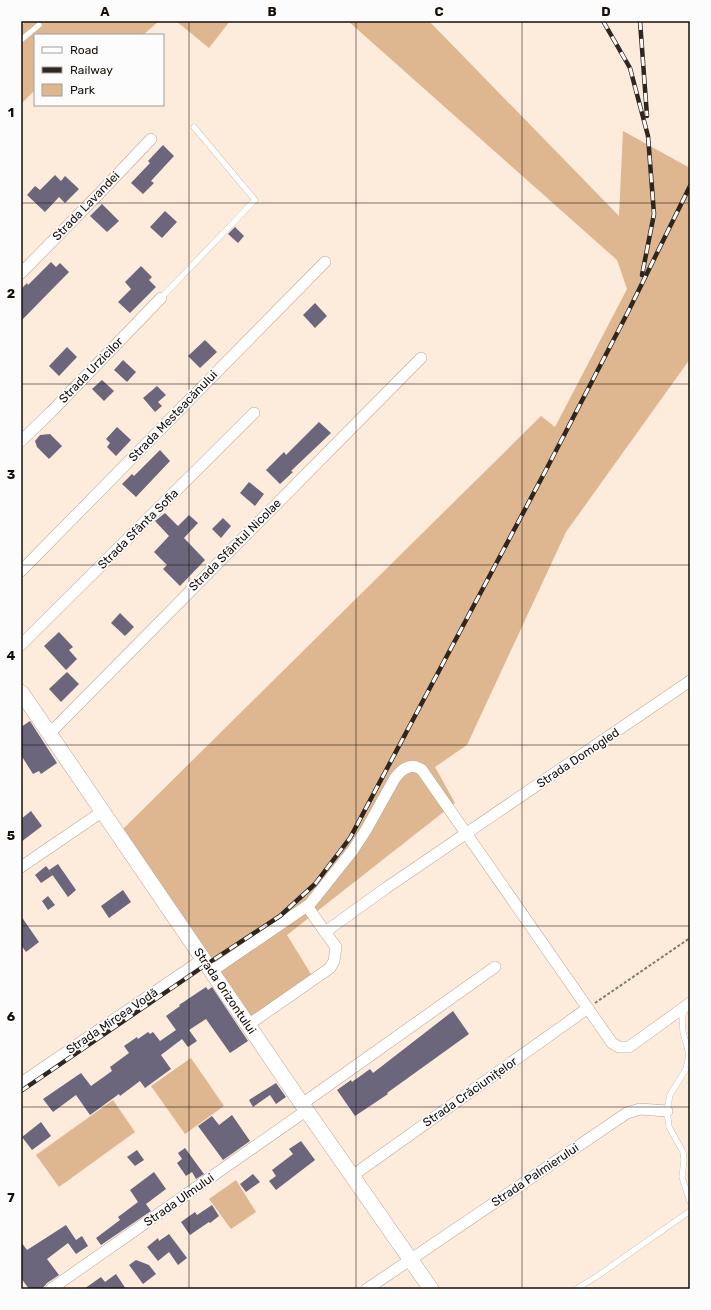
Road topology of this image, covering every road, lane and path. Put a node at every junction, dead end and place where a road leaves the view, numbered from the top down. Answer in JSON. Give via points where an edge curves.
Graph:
{"nodes":[{"id":1,"x":39,"y":24,"type":"dead end"},
{"id":2,"x":21,"y":40,"type":"edge"},
{"id":3,"x":194,"y":127,"type":"dead end"},
{"id":4,"x":151,"y":139,"type":"dead end"},
{"id":5,"x":325,"y":262,"type":"dead end"},
{"id":6,"x":21,"y":273,"type":"edge"},
{"id":7,"x":160,"y":298,"type":"joint"},
{"id":8,"x":421,"y":358,"type":"dead end"},
{"id":9,"x":254,"y":413,"type":"dead end"},
{"id":10,"x":21,"y":441,"type":"edge"},
{"id":11,"x":21,"y":571,"type":"edge"},
{"id":12,"x":21,"y":645,"type":"edge"},
{"id":13,"x":690,"y":681,"type":"edge"},
{"id":14,"x":21,"y":692,"type":"edge"},
{"id":15,"x":50,"y":732,"type":"junction"},
{"id":16,"x":103,"y":811,"type":"junction"},
{"id":17,"x":466,"y":834,"type":"junction"},
{"id":18,"x":21,"y":867,"type":"edge"},
{"id":19,"x":307,"y":906,"type":"junction"},
{"id":20,"x":325,"y":932,"type":"junction"},
{"id":21,"x":690,"y":938,"type":"edge"},
{"id":22,"x":207,"y":965,"type":"junction"},
{"id":23,"x":495,"y":967,"type":"dead end"},
{"id":24,"x":688,"y":1004,"type":"edge"},
{"id":25,"x":588,"y":1008,"type":"junction"},
{"id":26,"x":248,"y":1025,"type":"junction"},
{"id":27,"x":21,"y":1083,"type":"edge"},
{"id":28,"x":304,"y":1107,"type":"junction"},
{"id":29,"x":667,"y":1111,"type":"junction"},
{"id":30,"x":352,"y":1176,"type":"junction"},
{"id":31,"x":690,"y":1202,"type":"edge"},
{"id":32,"x":690,"y":1211,"type":"edge"},
{"id":33,"x":410,"y":1259,"type":"junction"},
{"id":34,"x":51,"y":1289,"type":"edge"},
{"id":35,"x":367,"y":1289,"type":"edge"},
{"id":36,"x":431,"y":1289,"type":"edge"},
{"id":37,"x":576,"y":1289,"type":"edge"}],
"edges":[{"from":1,"to":2,"type":"lane"},
{"from":3,"to":7,"type":"lane","via":[[255,200]]},
{"from":4,"to":6,"type":"street","name":"Strada Lavandei"},
{"from":5,"to":11,"type":"street","name":"Strada Mesteacănului"},
{"from":7,"to":10,"type":"street","name":"Strada Urzicilor"},
{"from":8,"to":15,"type":"street","name":"Strada Sfântul Nicolae"},
{"from":9,"to":12,"type":"street","name":"Strada Sfânta Sofia"},
{"from":13,"to":17,"type":"street","name":"Strada Domogled"},
{"from":14,"to":15,"type":"street","name":"Strada Orizontului"},
{"from":15,"to":16,"type":"street","name":"Strada Orizontului"},
{"from":16,"to":18,"type":"street"},
{"from":16,"to":22,"type":"street","name":"Strada Orizontului"},
{"from":17,"to":19,"type":"street","name":"Strada Mircea Vodă","via":[[422,770],[410,766],[405,768],[395,778],[353,850]]},
{"from":17,"to":20,"type":"street","name":"Strada Domogled"},
{"from":17,"to":25,"type":"street"},
{"from":19,"to":20,"type":"street"},
{"from":19,"to":22,"type":"street","name":"Strada Mircea Vodă"},
{"from":20,"to":26,"type":"street","via":[[336,947],[330,968]]},
{"from":21,"to":25,"type":"path"},
{"from":22,"to":26,"type":"street","name":"Strada Orizontului"},
{"from":22,"to":27,"type":"street","name":"Strada Mircea Vodă"},
{"from":23,"to":28,"type":"street","name":"Strada Ulmului"},
{"from":24,"to":25,"type":"street","via":[[629,1047],[619,1047],[612,1043]]},
{"from":24,"to":29,"type":"lane","via":[[682,1018],[689,1054],[686,1069],[670,1095]]},
{"from":25,"to":30,"type":"street","name":"Strada Crăciunițelor"},
{"from":26,"to":28,"type":"street","name":"Strada Orizontului"},
{"from":28,"to":30,"type":"street","name":"Strada Orizontului"},
{"from":28,"to":34,"type":"street","name":"Strada Ulmului"},
{"from":29,"to":31,"type":"lane","via":[[669,1127],[683,1152],[682,1177]]},
{"from":29,"to":33,"type":"street","name":"Strada Palmierului","via":[[640,1109],[627,1113]]},
{"from":30,"to":33,"type":"street","name":"Strada Orizontului"},
{"from":32,"to":37,"type":"lane"},
{"from":33,"to":35,"type":"street","name":"Strada Palmierului"},
{"from":33,"to":36,"type":"street","name":"Strada Orizontului"}]}
